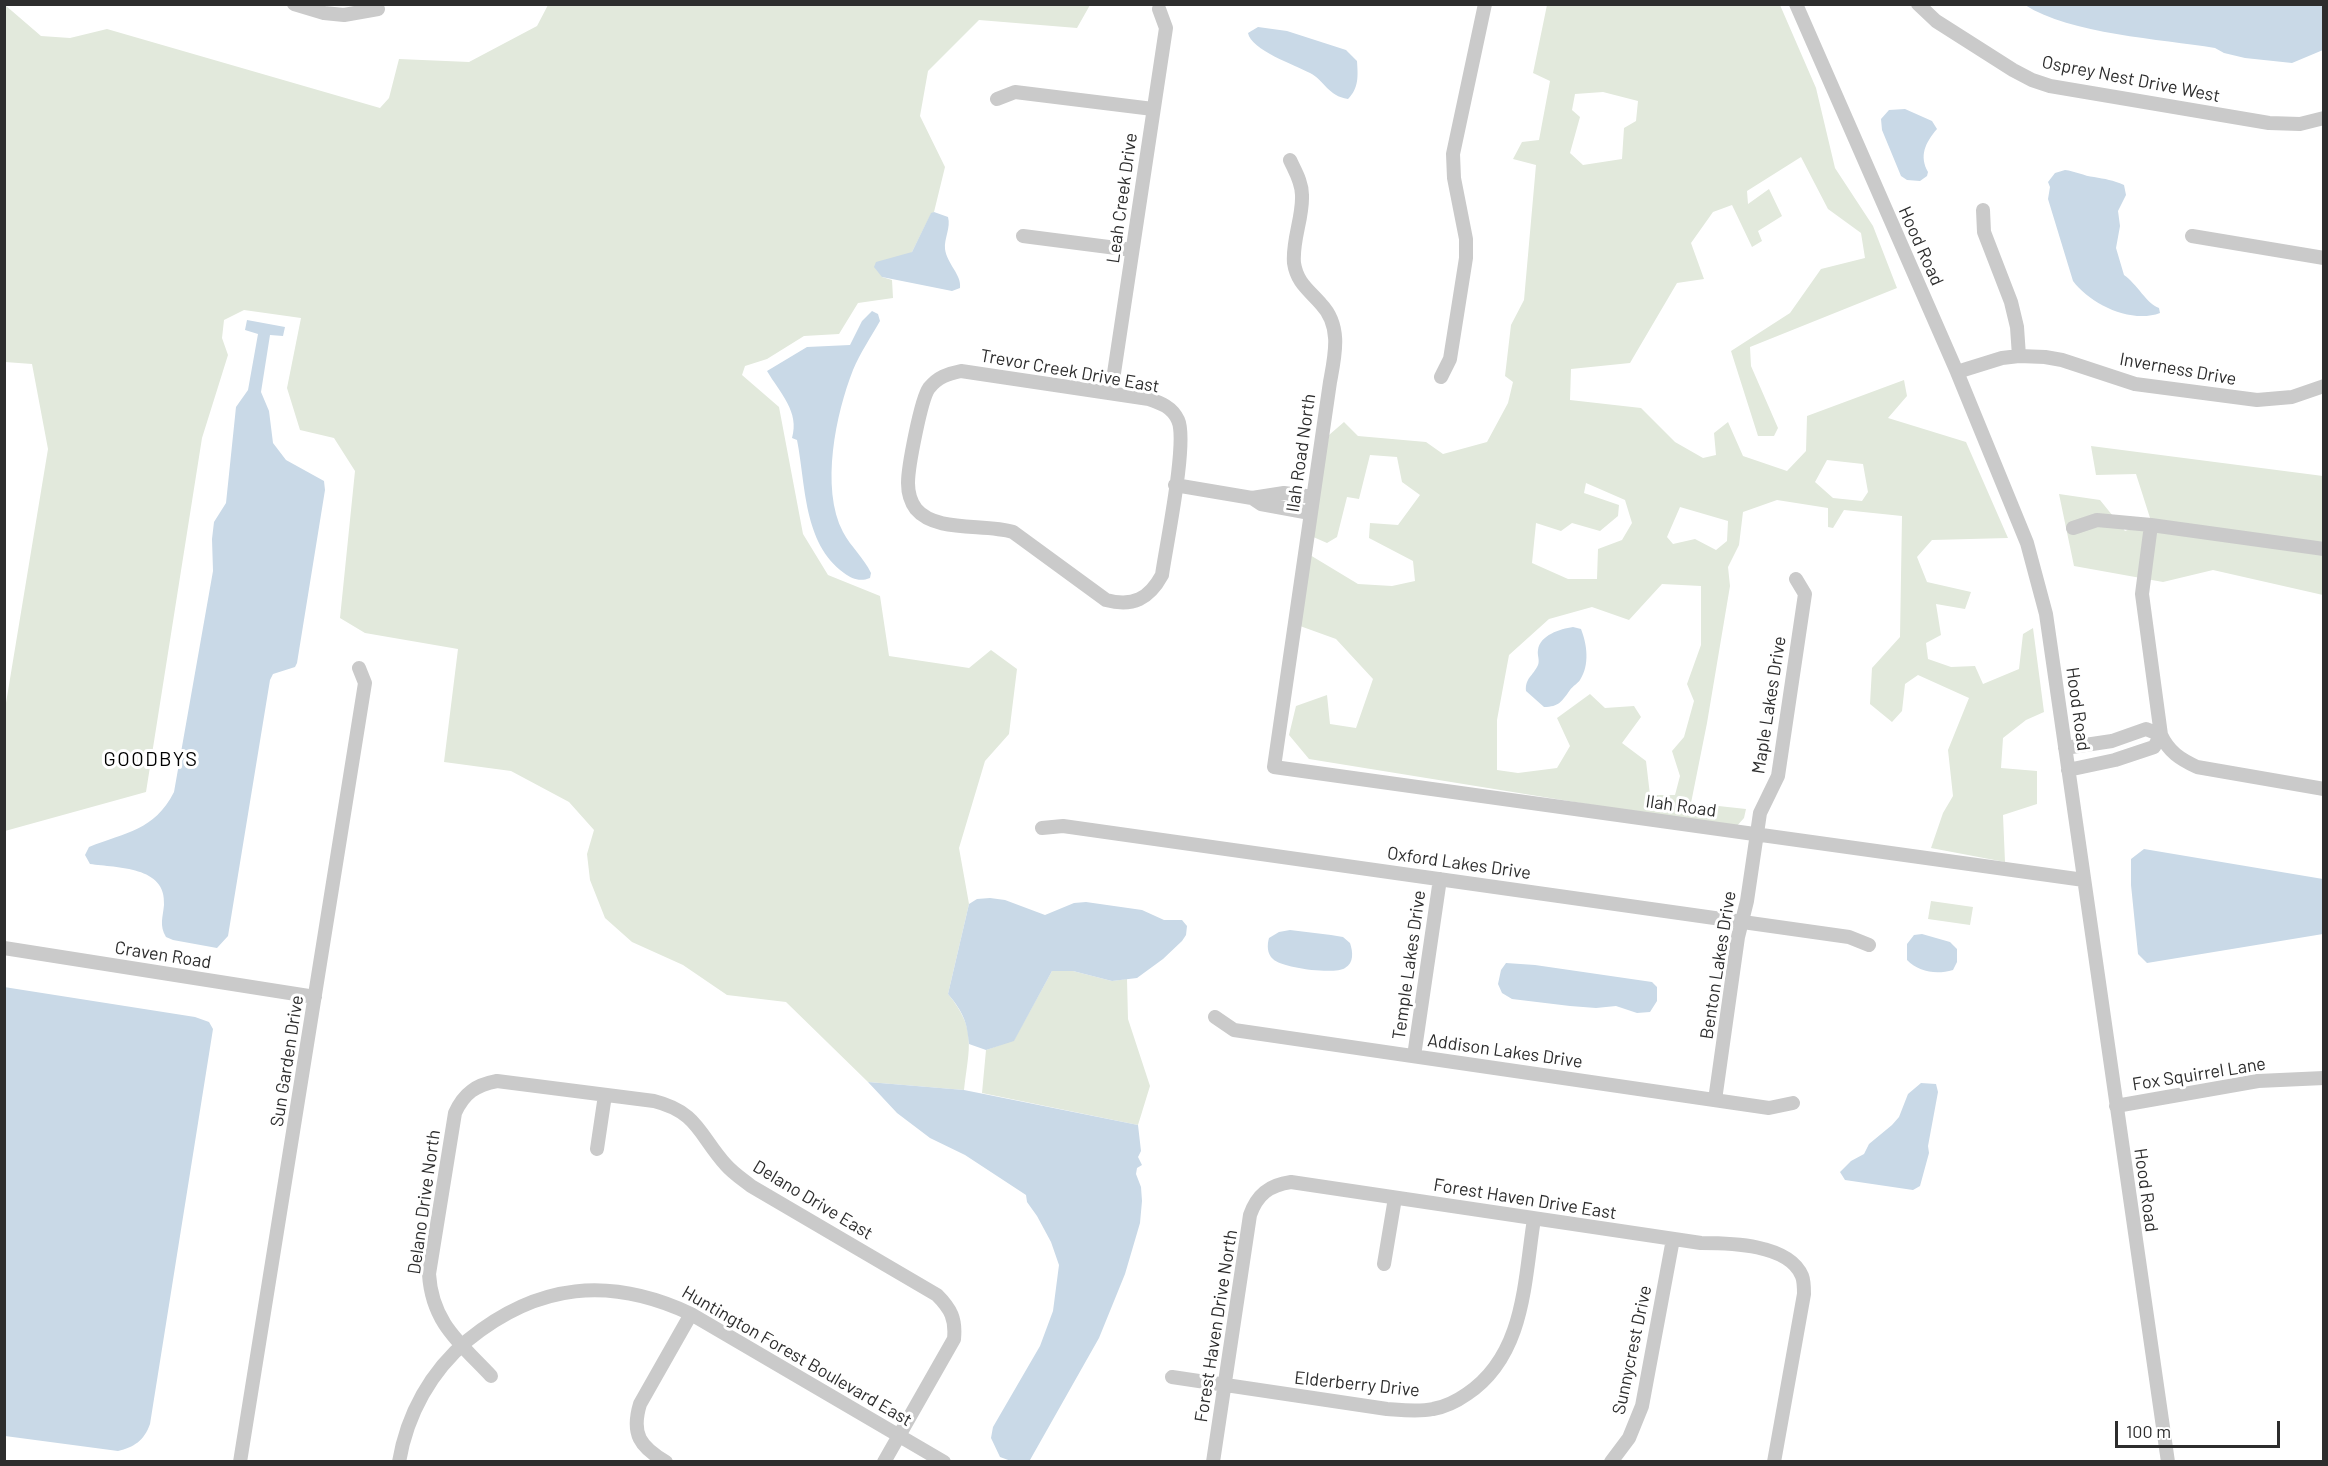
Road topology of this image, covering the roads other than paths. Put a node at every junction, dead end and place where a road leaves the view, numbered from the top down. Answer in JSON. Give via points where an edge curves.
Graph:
{"nodes":[{"id":1,"x":294,"y":4,"type":"edge"},
{"id":2,"x":1485,"y":4,"type":"edge"},
{"id":3,"x":1796,"y":4,"type":"edge"},
{"id":4,"x":1918,"y":4,"type":"edge"},
{"id":5,"x":378,"y":9,"type":"dead end"},
{"id":6,"x":1159,"y":9,"type":"dead end"},
{"id":7,"x":997,"y":99,"type":"dead end"},
{"id":8,"x":1153,"y":109,"type":"junction"},
{"id":9,"x":2324,"y":118,"type":"edge"},
{"id":10,"x":1290,"y":160,"type":"dead end"},
{"id":11,"x":1983,"y":210,"type":"dead end"},
{"id":12,"x":1023,"y":236,"type":"dead end"},
{"id":13,"x":2192,"y":236,"type":"dead end"},
{"id":14,"x":1132,"y":250,"type":"junction"},
{"id":15,"x":2324,"y":258,"type":"edge"},
{"id":16,"x":2019,"y":356,"type":"junction"},
{"id":17,"x":1957,"y":372,"type":"junction"},
{"id":18,"x":1442,"y":377,"type":"dead end"},
{"id":19,"x":2324,"y":386,"type":"edge"},
{"id":20,"x":1111,"y":393,"type":"junction"},
{"id":21,"x":1175,"y":485,"type":"junction"},
{"id":22,"x":1313,"y":497,"type":"junction"},
{"id":23,"x":1252,"y":498,"type":"junction"},
{"id":24,"x":1310,"y":513,"type":"junction"},
{"id":25,"x":2151,"y":525,"type":"junction"},
{"id":26,"x":2073,"y":528,"type":"dead end"},
{"id":27,"x":2324,"y":549,"type":"edge"},
{"id":28,"x":1796,"y":579,"type":"dead end"},
{"id":29,"x":359,"y":668,"type":"dead end"},
{"id":30,"x":2161,"y":735,"type":"junction"},
{"id":31,"x":2112,"y":741,"type":"junction"},
{"id":32,"x":2065,"y":748,"type":"junction"},
{"id":33,"x":2115,"y":760,"type":"junction"},
{"id":34,"x":1274,"y":767,"type":"joint"},
{"id":35,"x":2068,"y":770,"type":"junction"},
{"id":36,"x":2324,"y":789,"type":"edge"},
{"id":37,"x":1042,"y":828,"type":"dead end"},
{"id":38,"x":1757,"y":835,"type":"junction"},
{"id":39,"x":1440,"y":879,"type":"junction"},
{"id":40,"x":2084,"y":880,"type":"junction"},
{"id":41,"x":1742,"y":922,"type":"junction"},
{"id":42,"x":1869,"y":945,"type":"dead end"},
{"id":43,"x":4,"y":948,"type":"edge"},
{"id":44,"x":315,"y":997,"type":"junction"},
{"id":45,"x":1215,"y":1017,"type":"dead end"},
{"id":46,"x":1414,"y":1056,"type":"junction"},
{"id":47,"x":2324,"y":1078,"type":"edge"},
{"id":48,"x":467,"y":1093,"type":"joint"},
{"id":49,"x":605,"y":1095,"type":"junction"},
{"id":50,"x":1715,"y":1100,"type":"junction"},
{"id":51,"x":1793,"y":1103,"type":"dead end"},
{"id":52,"x":2116,"y":1106,"type":"junction"},
{"id":53,"x":597,"y":1149,"type":"dead end"},
{"id":54,"x":1259,"y":1197,"type":"joint"},
{"id":55,"x":1395,"y":1198,"type":"junction"},
{"id":56,"x":1534,"y":1219,"type":"junction"},
{"id":57,"x":1673,"y":1239,"type":"junction"},
{"id":58,"x":1384,"y":1264,"type":"dead end"},
{"id":59,"x":691,"y":1314,"type":"junction"},
{"id":60,"x":462,"y":1345,"type":"junction"},
{"id":61,"x":491,"y":1376,"type":"dead end"},
{"id":62,"x":1172,"y":1377,"type":"dead end"},
{"id":63,"x":1225,"y":1386,"type":"junction"},
{"id":64,"x":899,"y":1436,"type":"junction"},
{"id":65,"x":240,"y":1461,"type":"edge"},
{"id":66,"x":399,"y":1461,"type":"edge"},
{"id":67,"x":666,"y":1461,"type":"edge"},
{"id":68,"x":884,"y":1461,"type":"edge"},
{"id":69,"x":944,"y":1461,"type":"edge"},
{"id":70,"x":1214,"y":1461,"type":"edge"},
{"id":71,"x":1611,"y":1461,"type":"edge"},
{"id":72,"x":1774,"y":1461,"type":"edge"},
{"id":73,"x":2168,"y":1461,"type":"edge"}],
"edges":[{"from":1,"to":5,"type":"street","via":[[344,15]]},
{"from":2,"to":18,"type":"street","via":[[1453,154],[1466,258],[1450,359]]},
{"from":3,"to":17,"type":"street","name":"Hood Road"},
{"from":4,"to":9,"type":"street","name":"Osprey Nest Drive West","via":[[1936,21],[2013,70],[2050,86],[2269,123],[2300,124]]},
{"from":6,"to":8,"type":"street","name":"Leah Creek Drive","via":[[1166,28]]},
{"from":7,"to":8,"type":"street","via":[[1015,92]]},
{"from":8,"to":14,"type":"street","name":"Leah Creek Drive"},
{"from":10,"to":22,"type":"street","name":"Ilah Road North","via":[[1302,195],[1294,265],[1305,290],[1322,304],[1335,331],[1336,353]]},
{"from":11,"to":16,"type":"street","via":[[1984,232],[2011,302]]},
{"from":12,"to":14,"type":"street"},
{"from":13,"to":15,"type":"street"},
{"from":14,"to":20,"type":"street","name":"Leah Creek Drive"},
{"from":16,"to":17,"type":"street","name":"Inverness Drive"},
{"from":16,"to":19,"type":"street","name":"Inverness Drive","via":[[2062,360],[2135,384],[2257,400],[2273,401]]},
{"from":17,"to":32,"type":"street","name":"Hood Road","via":[[2038,578]]},
{"from":20,"to":21,"type":"street","name":"Trevor Creek Drive East","via":[[1149,399],[1171,410],[1182,431]]},
{"from":20,"to":21,"type":"street","name":"Trevor Creek Drive East","via":[[961,371],[946,374],[927,390],[922,404],[908,481],[916,509],[943,524],[1013,532],[1106,600],[1131,602],[1155,588],[1162,575]]},
{"from":21,"to":23,"type":"street"},
{"from":22,"to":23,"type":"street","via":[[1284,493]]},
{"from":22,"to":24,"type":"street","name":"Ilah Road North"},
{"from":23,"to":24,"type":"street","via":[[1261,504]]},
{"from":24,"to":34,"type":"street","name":"Ilah Road North"},
{"from":25,"to":26,"type":"street","via":[[2097,520]]},
{"from":25,"to":27,"type":"street"},
{"from":25,"to":30,"type":"street","via":[[2142,594]]},
{"from":28,"to":38,"type":"street","name":"Maple Lakes Drive","via":[[1805,594],[1779,765],[1773,789],[1760,813]]},
{"from":29,"to":44,"type":"street","name":"Sun Garden Drive","via":[[365,683]]},
{"from":30,"to":31,"type":"street","via":[[2146,729]]},
{"from":30,"to":33,"type":"street","via":[[2154,747]]},
{"from":30,"to":36,"type":"street","via":[[2174,754],[2197,767]]},
{"from":31,"to":32,"type":"street"},
{"from":31,"to":33,"type":"street"},
{"from":32,"to":35,"type":"street","name":"Hood Road"},
{"from":33,"to":35,"type":"street"},
{"from":34,"to":38,"type":"street","name":"Ilah Road"},
{"from":35,"to":40,"type":"street","name":"Hood Road"},
{"from":37,"to":39,"type":"street","name":"Oxford Lakes Drive","via":[[1063,826]]},
{"from":38,"to":40,"type":"street","name":"Ilah Road"},
{"from":38,"to":41,"type":"street","name":"Benton Lakes Drive"},
{"from":39,"to":41,"type":"street","name":"Oxford Lakes Drive"},
{"from":39,"to":46,"type":"street","name":"Temple Lakes Drive"},
{"from":40,"to":52,"type":"street","name":"Hood Road"},
{"from":41,"to":42,"type":"street","name":"Oxford Lakes Drive","via":[[1850,937]]},
{"from":41,"to":50,"type":"street","name":"Benton Lakes Drive"},
{"from":43,"to":44,"type":"street","name":"Craven Road"},
{"from":44,"to":65,"type":"street","name":"Sun Garden Drive"},
{"from":45,"to":46,"type":"street","name":"Addison Lakes Drive","via":[[1234,1030]]},
{"from":46,"to":50,"type":"street","name":"Addison Lakes Drive"},
{"from":47,"to":52,"type":"street","name":"Fox Squirrel Lane","via":[[2258,1081]]},
{"from":48,"to":49,"type":"street","name":"Delano Drive East","via":[[497,1081]]},
{"from":48,"to":60,"type":"street","name":"Delano Drive North","via":[[455,1113],[429,1274],[435,1309]]},
{"from":49,"to":53,"type":"street"},
{"from":49,"to":64,"type":"street","name":"Delano Drive East","via":[[666,1104],[689,1116],[727,1166],[751,1186],[937,1295],[949,1307],[954,1339]]},
{"from":50,"to":51,"type":"street","name":"Addison Lakes Drive","via":[[1769,1108]]},
{"from":52,"to":73,"type":"street","name":"Hood Road"},
{"from":54,"to":55,"type":"street","name":"Forest Haven Drive East","via":[[1272,1186],[1291,1182]]},
{"from":54,"to":63,"type":"street","name":"Forest Haven Drive North","via":[[1250,1215]]},
{"from":55,"to":56,"type":"street","name":"Forest Haven Drive East"},
{"from":55,"to":58,"type":"street"},
{"from":56,"to":57,"type":"street","name":"Forest Haven Drive East"},
{"from":56,"to":63,"type":"street","name":"Elderberry Drive","via":[[1513,1337],[1492,1373],[1457,1401],[1411,1411]]},
{"from":57,"to":71,"type":"street","name":"Sunnycrest Drive","via":[[1640,1414],[1629,1438]]},
{"from":57,"to":72,"type":"street","name":"Forest Haven Drive East","via":[[1774,1251],[1797,1267],[1803,1277],[1804,1294]]},
{"from":59,"to":60,"type":"street","name":"Huntington Forest Boulevard East","via":[[663,1301],[633,1294],[607,1290],[562,1293],[508,1311]]},
{"from":59,"to":64,"type":"street","name":"Huntington Forest Boulevard East"},
{"from":59,"to":67,"type":"street","via":[[636,1416],[643,1445]]},
{"from":60,"to":61,"type":"street","name":"Delano Drive North"},
{"from":60,"to":66,"type":"street","name":"Huntington Forest Boulevard East","via":[[432,1377],[420,1398]]},
{"from":62,"to":63,"type":"street","name":"Elderberry Drive"},
{"from":63,"to":70,"type":"street","name":"Forest Haven Drive North"},
{"from":64,"to":68,"type":"street"},
{"from":64,"to":69,"type":"street","name":"Huntington Forest Boulevard East"}]}
